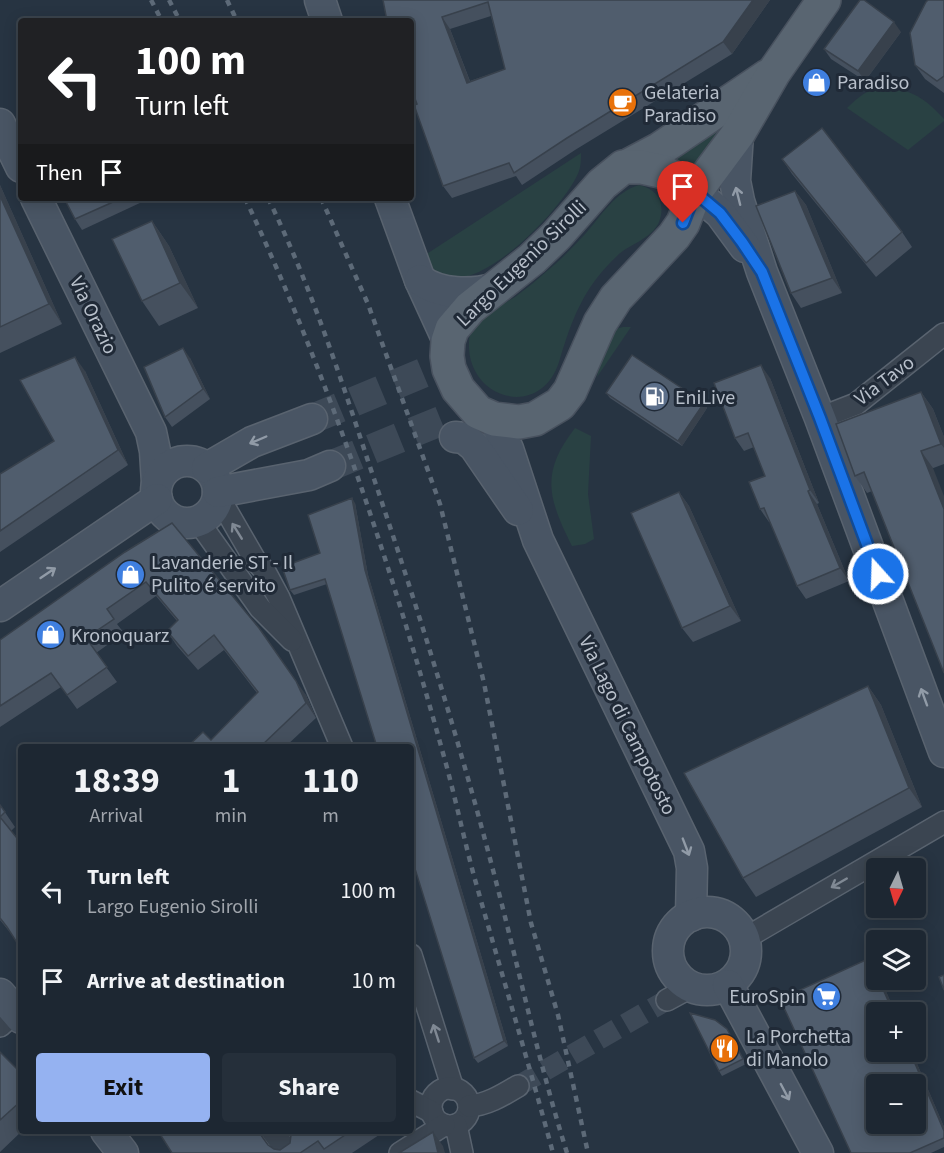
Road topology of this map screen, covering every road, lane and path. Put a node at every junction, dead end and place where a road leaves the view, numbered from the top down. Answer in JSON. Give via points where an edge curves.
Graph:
{"nodes":[{"id":1,"x":320,"y":0,"type":"edge"},
{"id":2,"x":824,"y":0,"type":"edge"},
{"id":3,"x":326,"y":18,"type":"edge"},
{"id":4,"x":774,"y":72,"type":"junction"},
{"id":5,"x":0,"y":124,"type":"edge"},
{"id":6,"x":738,"y":134,"type":"junction"},
{"id":7,"x":18,"y":161,"type":"edge"},
{"id":8,"x":628,"y":166,"type":"junction"},
{"id":9,"x":695,"y":192,"type":"junction"},
{"id":10,"x":37,"y":201,"type":"edge"},
{"id":11,"x":391,"y":201,"type":"edge"},
{"id":12,"x":762,"y":272,"type":"junction"},
{"id":13,"x":420,"y":280,"type":"junction"},
{"id":14,"x":495,"y":288,"type":"junction"},
{"id":15,"x":944,"y":334,"type":"edge"},
{"id":16,"x":442,"y":356,"type":"junction"},
{"id":17,"x":312,"y":418,"type":"tunnel mouth"},
{"id":18,"x":820,"y":418,"type":"junction"},
{"id":19,"x":469,"y":422,"type":"junction"},
{"id":20,"x":151,"y":432,"type":"junction"},
{"id":21,"x":330,"y":466,"type":"tunnel mouth"},
{"id":22,"x":207,"y":479,"type":"junction"},
{"id":23,"x":157,"y":491,"type":"junction"},
{"id":24,"x":198,"y":521,"type":"junction"},
{"id":25,"x":538,"y":540,"type":"junction"},
{"id":26,"x":0,"y":606,"type":"edge"},
{"id":27,"x":299,"y":646,"type":"junction"},
{"id":28,"x":338,"y":744,"type":"edge"},
{"id":29,"x":944,"y":752,"type":"edge"},
{"id":30,"x":944,"y":822,"type":"edge"},
{"id":31,"x":691,"y":916,"type":"junction"},
{"id":32,"x":744,"y":939,"type":"junction"},
{"id":33,"x":414,"y":965,"type":"edge"},
{"id":34,"x":728,"y":985,"type":"junction"},
{"id":35,"x":518,"y":1086,"type":"tunnel mouth"},
{"id":36,"x":453,"y":1089,"type":"junction"},
{"id":37,"x":414,"y":1103,"type":"edge"},
{"id":38,"x":469,"y":1106,"type":"junction"},
{"id":39,"x":444,"y":1121,"type":"junction"},
{"id":40,"x":108,"y":1134,"type":"edge"},
{"id":41,"x":274,"y":1134,"type":"edge"},
{"id":42,"x":123,"y":1153,"type":"edge"},
{"id":43,"x":289,"y":1153,"type":"edge"},
{"id":44,"x":400,"y":1153,"type":"edge"},
{"id":45,"x":462,"y":1153,"type":"edge"},
{"id":46,"x":818,"y":1153,"type":"edge"}],
"edges":[{"from":1,"to":3,"type":"street"},
{"from":2,"to":4,"type":"main road"},
{"from":4,"to":6,"type":"main road"},
{"from":4,"to":8,"type":"main road","name":"Largo Eugenio Sirolli","via":[[660,149]]},
{"from":5,"to":7,"type":"street"},
{"from":6,"to":9,"type":"main road"},
{"from":12,"to":6,"type":"street","one_way":true,"via":[[735,181]]},
{"from":8,"to":9,"type":"main road","via":[[664,172]]},
{"from":8,"to":14,"type":"main road","name":"Largo Eugenio Sirolli","via":[[613,174],[556,236]]},
{"from":9,"to":12,"type":"street","via":[[720,213]]},
{"from":9,"to":19,"type":"main road","via":[[674,236],[616,298],[600,323],[570,391],[560,404],[536,419]]},
{"from":10,"to":20,"type":"street","name":"Via Orazio"},
{"from":11,"to":13,"type":"street"},
{"from":12,"to":18,"type":"street"},
{"from":13,"to":14,"type":"street","via":[[436,288],[468,293]]},
{"from":13,"to":16,"type":"street"},
{"from":14,"to":16,"type":"main road","name":"Largo Eugenio Sirolli","via":[[459,319]]},
{"from":15,"to":18,"type":"street","name":"Via Tavo","via":[[856,404]]},
{"from":16,"to":19,"type":"main road"},
{"from":17,"to":22,"type":"street","one_way":true,"via":[[252,442]]},
{"from":29,"to":18,"type":"street","one_way":true},
{"from":19,"to":25,"type":"street","name":"Via Lago di Campotosto","via":[[464,438]]},
{"from":19,"to":25,"type":"street","name":"Via Lago di Campotosto","via":[[508,448]]},
{"from":20,"to":22,"type":"street","name":"Via Orazio","via":[[164,447]]},
{"from":20,"to":23,"type":"street","name":"Via Orazio"},
{"from":21,"to":22,"type":"street","via":[[309,475]]},
{"from":22,"to":23,"type":"street","via":[[174,463],[166,469]]},
{"from":22,"to":24,"type":"street","via":[[212,510]]},
{"from":27,"to":22,"type":"street","name":"Via Orazio","one_way":true,"via":[[264,570]]},
{"from":23,"to":24,"type":"street","via":[[161,509],[168,516],[188,523]]},
{"from":26,"to":23,"type":"street","one_way":true},
{"from":24,"to":27,"type":"street","name":"Via Orazio","via":[[260,608]]},
{"from":25,"to":31,"type":"street","name":"Via Lago di Campotosto","one_way":true,"via":[[689,851],[693,877]]},
{"from":27,"to":28,"type":"street","name":"Via Orazio"},
{"from":30,"to":32,"type":"street","one_way":true},
{"from":31,"to":32,"type":"street","via":[[723,915]]},
{"from":31,"to":34,"type":"street","via":[[676,928],[668,946],[671,966],[683,981],[710,990]]},
{"from":32,"to":34,"type":"street","via":[[744,966]]},
{"from":36,"to":33,"type":"street","one_way":true},
{"from":34,"to":46,"type":"street","one_way":true},
{"from":35,"to":38,"type":"street","via":[[491,1101]]},
{"from":36,"to":38,"type":"street","via":[[466,1097]]},
{"from":36,"to":39,"type":"street","via":[[433,1100]]},
{"from":37,"to":39,"type":"street"},
{"from":38,"to":39,"type":"street","via":[[466,1118]]},
{"from":39,"to":44,"type":"street"},
{"from":39,"to":45,"type":"street"},
{"from":40,"to":42,"type":"street"},
{"from":41,"to":43,"type":"street"}]}
